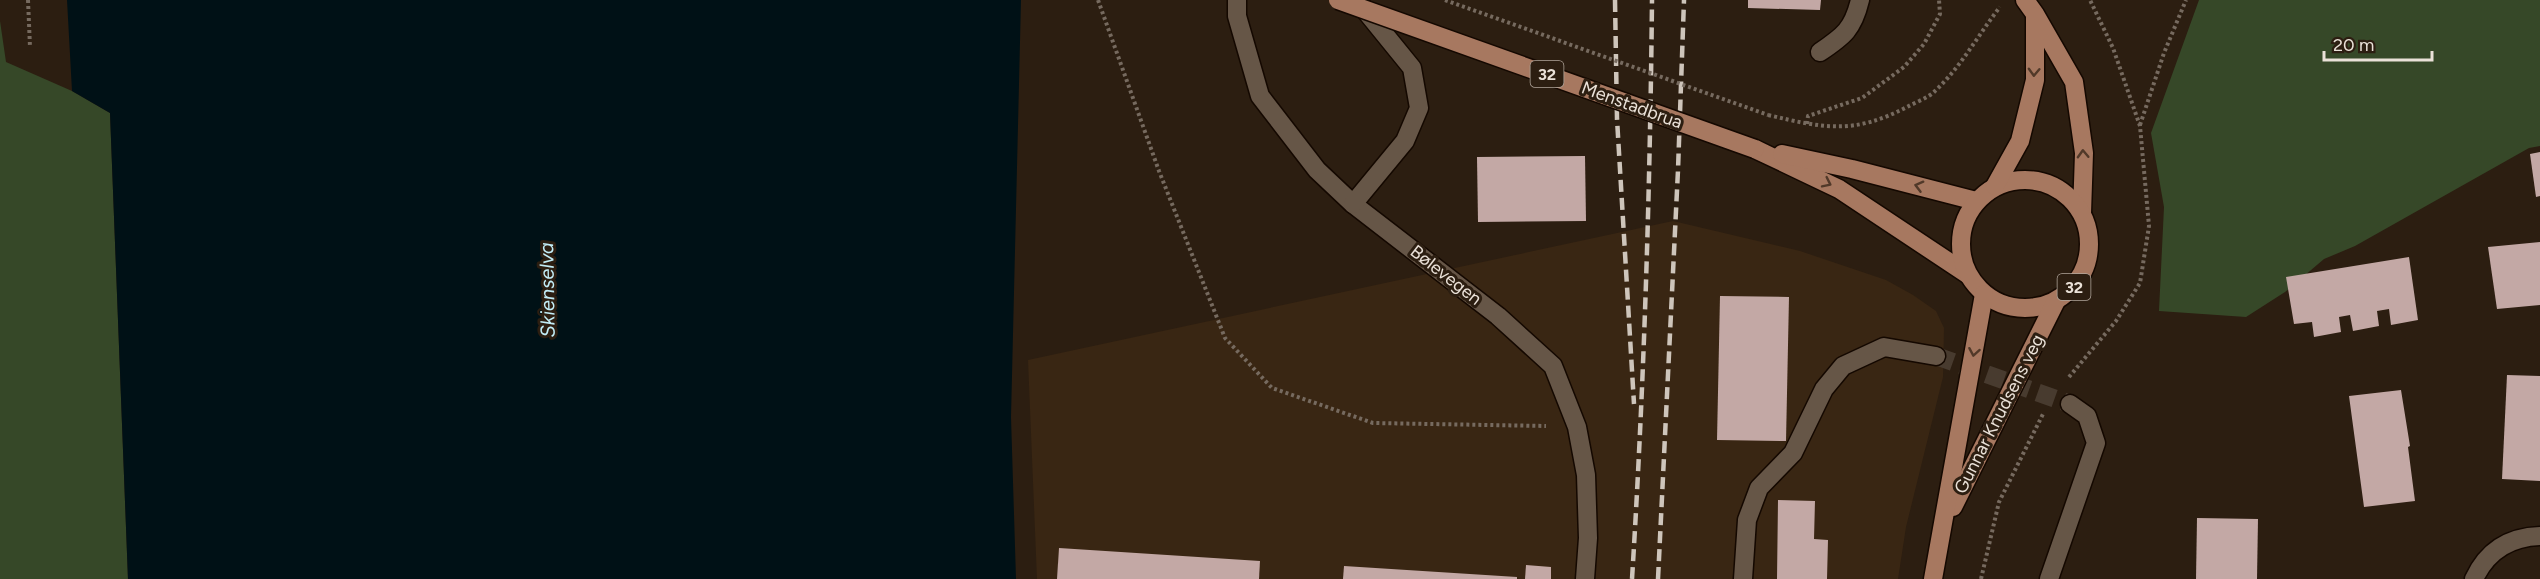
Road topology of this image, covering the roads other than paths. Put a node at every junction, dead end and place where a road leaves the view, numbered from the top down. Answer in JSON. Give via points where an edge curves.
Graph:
{"nodes":[{"id":1,"x":1237,"y":0,"type":"edge"},
{"id":2,"x":1338,"y":0,"type":"edge"},
{"id":3,"x":1357,"y":0,"type":"edge"},
{"id":4,"x":1860,"y":0,"type":"edge"},
{"id":5,"x":2030,"y":7,"type":"edge"},
{"id":6,"x":1820,"y":52,"type":"dead end"},
{"id":7,"x":1755,"y":149,"type":"junction"},
{"id":8,"x":1995,"y":186,"type":"junction"},
{"id":9,"x":1976,"y":201,"type":"junction"},
{"id":10,"x":1353,"y":204,"type":"junction"},
{"id":11,"x":2082,"y":213,"type":"junction"},
{"id":12,"x":1967,"y":274,"type":"junction"},
{"id":13,"x":1983,"y":294,"type":"junction"},
{"id":14,"x":2056,"y":301,"type":"junction"},
{"id":15,"x":1936,"y":356,"type":"tunnel mouth"},
{"id":16,"x":2070,"y":404,"type":"tunnel mouth"},
{"id":17,"x":1943,"y":527,"type":"junction"},
{"id":18,"x":2540,"y":536,"type":"edge"},
{"id":19,"x":1585,"y":579,"type":"edge"},
{"id":20,"x":1743,"y":579,"type":"edge"},
{"id":21,"x":1933,"y":579,"type":"edge"},
{"id":22,"x":2049,"y":579,"type":"edge"},
{"id":23,"x":2474,"y":579,"type":"edge"}],
"edges":[{"from":1,"to":10,"type":"street","name":"Bølevegen","via":[[1237,16],[1260,96],[1317,170]]},
{"from":2,"to":7,"type":"main road","name":"Menstadbrua","number":"32","bridge":true},
{"from":3,"to":10,"type":"street","via":[[1412,68],[1419,108],[1404,141]]},
{"from":4,"to":6,"type":"street","via":[[1855,20],[1844,36]]},
{"from":5,"to":8,"type":"main road","number":"32","one_way":true,"via":[[2035,80],[2020,141]]},
{"from":11,"to":5,"type":"main road","number":"32","one_way":true,"via":[[2084,153],[2074,82]]},
{"from":9,"to":7,"type":"main road","name":"Menstadbrua","number":"32","one_way":true},
{"from":7,"to":12,"type":"main road","name":"Menstadbrua","number":"32","one_way":true,"via":[[1839,189]]},
{"from":8,"to":9,"type":"main road","number":"32"},
{"from":8,"to":11,"type":"main road","number":"32","via":[[2019,179],[2043,182],[2066,194]]},
{"from":9,"to":12,"type":"main road","number":"32","via":[[1964,223],[1960,249]]},
{"from":10,"to":19,"type":"street","name":"Bølevegen","via":[[1498,316],[1553,366],[1577,427],[1586,475]]},
{"from":11,"to":14,"type":"main road","number":"32","via":[[2090,237],[2088,262],[2076,285]]},
{"from":12,"to":13,"type":"main road","number":"32"},
{"from":13,"to":14,"type":"main road","number":"32","via":[[2008,307],[2032,309]]},
{"from":13,"to":17,"type":"main road","name":"Gunnar Knudsens veg","number":"32","one_way":true},
{"from":14,"to":17,"type":"main road","name":"Gunnar Knudsens veg","number":"32"},
{"from":15,"to":20,"type":"street","via":[[1884,347],[1843,366],[1824,389],[1793,453],[1759,488],[1747,520]]},
{"from":16,"to":22,"type":"street","via":[[2087,416],[2096,443]]},
{"from":17,"to":21,"type":"main road","name":"Gunnar Knudsens veg","number":"32"},
{"from":18,"to":23,"type":"street","via":[[2526,536],[2497,548]]}]}
